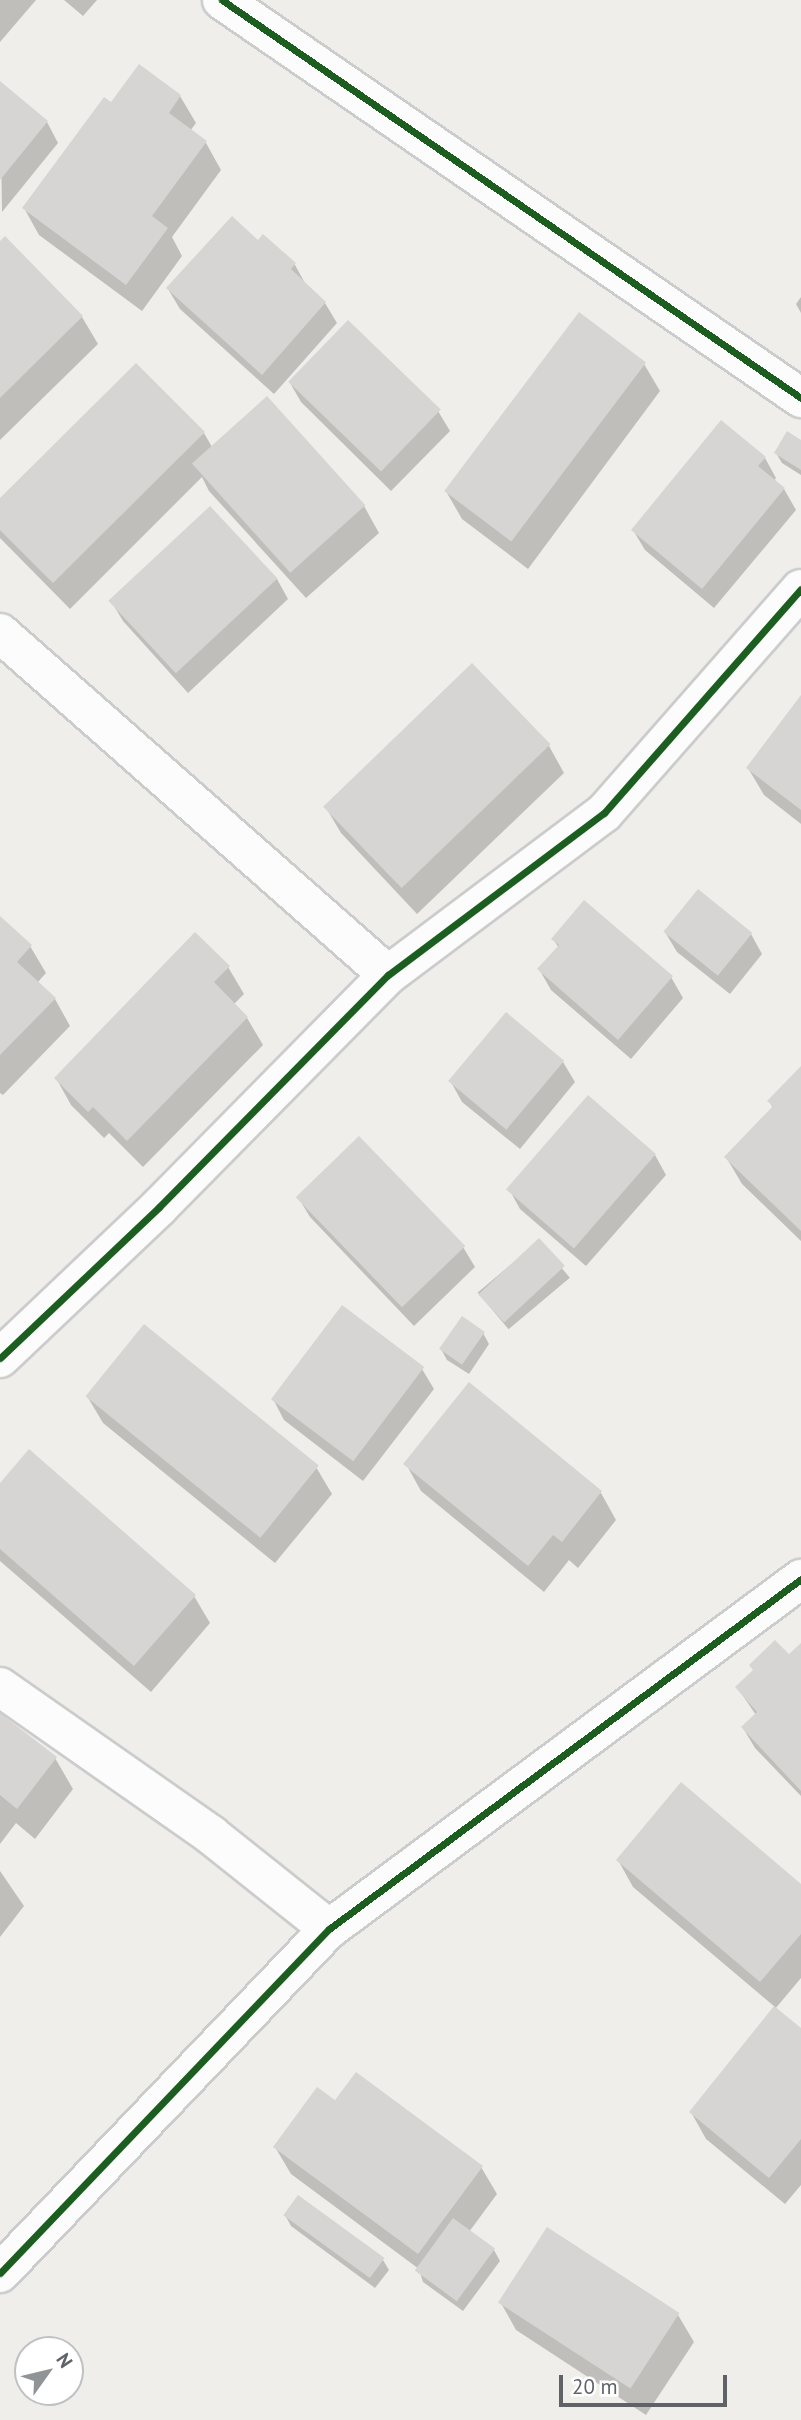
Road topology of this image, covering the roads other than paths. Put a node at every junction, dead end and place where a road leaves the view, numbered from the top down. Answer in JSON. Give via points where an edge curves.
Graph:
{"nodes":[{"id":1,"x":222,"y":0,"type":"edge"},
{"id":2,"x":801,"y":398,"type":"edge"},
{"id":3,"x":801,"y":589,"type":"edge"},
{"id":4,"x":0,"y":633,"type":"edge"},
{"id":5,"x":388,"y":975,"type":"junction"},
{"id":6,"x":0,"y":1358,"type":"edge"},
{"id":7,"x":801,"y":1579,"type":"edge"},
{"id":8,"x":0,"y":1687,"type":"edge"},
{"id":9,"x":329,"y":1930,"type":"junction"},
{"id":10,"x":0,"y":2273,"type":"edge"}],
"edges":[{"from":1,"to":2,"type":"street"},
{"from":3,"to":5,"type":"street","via":[[604,813]]},
{"from":4,"to":5,"type":"street"},
{"from":5,"to":6,"type":"street","via":[[159,1207]]},
{"from":7,"to":9,"type":"street"},
{"from":8,"to":9,"type":"street","via":[[211,1835]]},
{"from":9,"to":10,"type":"street"}]}
